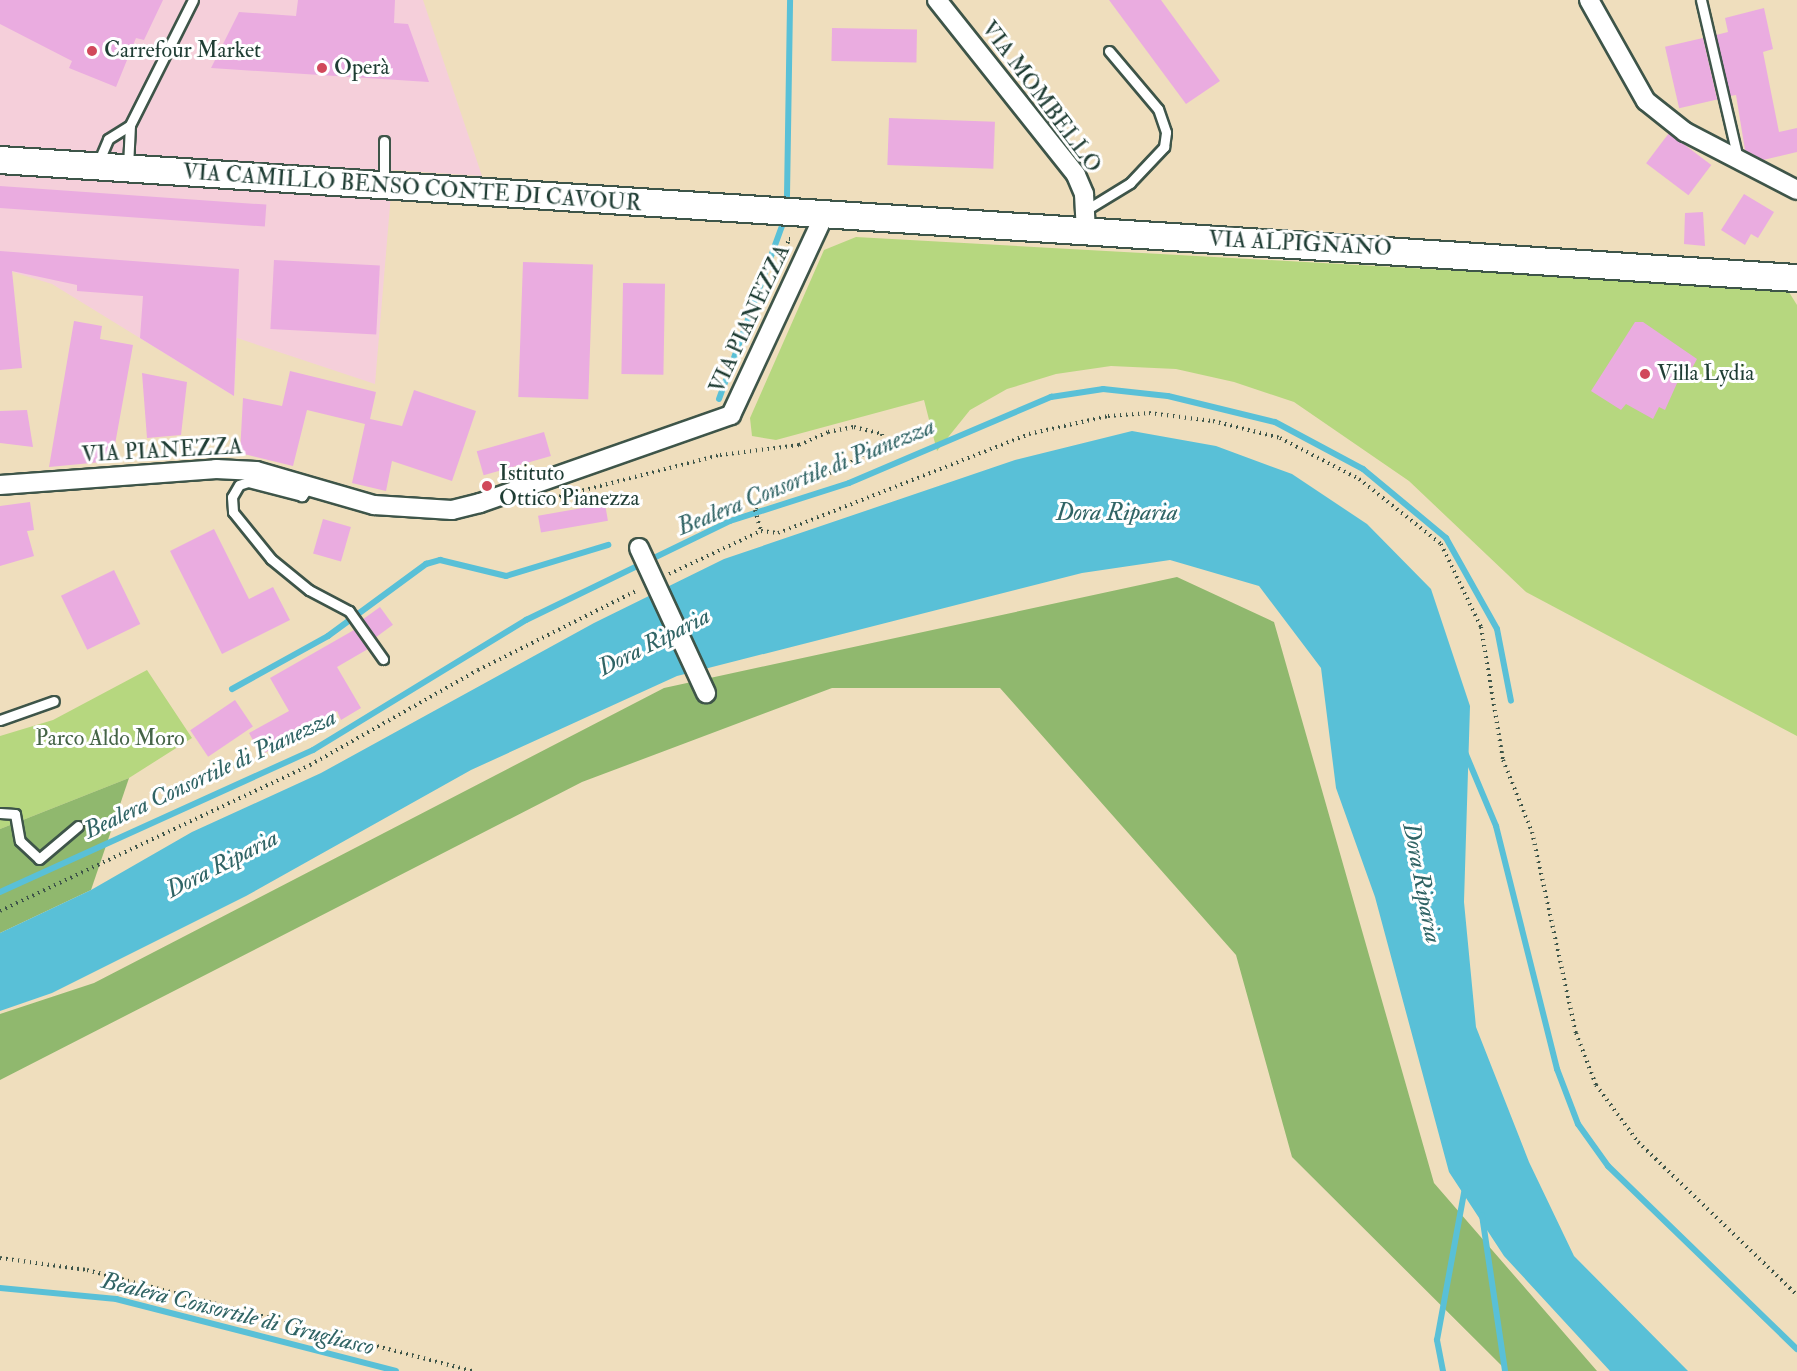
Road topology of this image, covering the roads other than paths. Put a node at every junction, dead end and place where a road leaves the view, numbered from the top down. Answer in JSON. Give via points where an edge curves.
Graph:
{"nodes":[{"id":1,"x":193,"y":0,"type":"edge"},
{"id":2,"x":937,"y":0,"type":"edge"},
{"id":3,"x":1589,"y":0,"type":"edge"},
{"id":4,"x":1701,"y":0,"type":"edge"},
{"id":5,"x":1109,"y":51,"type":"dead end"},
{"id":6,"x":130,"y":125,"type":"junction"},
{"id":7,"x":384,"y":141,"type":"dead end"},
{"id":8,"x":0,"y":160,"type":"edge"},
{"id":9,"x":1739,"y":163,"type":"junction"},
{"id":10,"x":97,"y":168,"type":"junction"},
{"id":11,"x":128,"y":170,"type":"junction"},
{"id":12,"x":384,"y":188,"type":"junction"},
{"id":13,"x":1797,"y":190,"type":"edge"},
{"id":14,"x":825,"y":213,"type":"junction"},
{"id":15,"x":1086,"y":220,"type":"junction"},
{"id":16,"x":1790,"y":273,"type":"edge"},
{"id":17,"x":0,"y":485,"type":"edge"},
{"id":18,"x":310,"y":485,"type":"junction"},
{"id":19,"x":639,"y":548,"type":"dead end"},
{"id":20,"x":383,"y":659,"type":"dead end"},
{"id":21,"x":706,"y":693,"type":"dead end"},
{"id":22,"x":54,"y":701,"type":"dead end"},
{"id":23,"x":0,"y":720,"type":"edge"},
{"id":24,"x":0,"y":813,"type":"edge"},
{"id":25,"x":78,"y":826,"type":"dead end"}],
"edges":[{"from":1,"to":6,"type":"lane"},
{"from":2,"to":15,"type":"street","name":"VIA MOMBELLO","via":[[1076,175]]},
{"from":3,"to":9,"type":"street","via":[[1646,101],[1685,132]]},
{"from":4,"to":9,"type":"lane"},
{"from":5,"to":15,"type":"lane","via":[[1158,110],[1166,132],[1164,147],[1130,183]]},
{"from":6,"to":10,"type":"lane","via":[[108,139]]},
{"from":6,"to":11,"type":"lane"},
{"from":7,"to":12,"type":"lane"},
{"from":8,"to":10,"type":"street","name":"VIA CAMILLO BENSO CONTE DI CAVOUR"},
{"from":9,"to":13,"type":"street"},
{"from":10,"to":11,"type":"street","name":"VIA CAMILLO BENSO CONTE DI CAVOUR"},
{"from":11,"to":12,"type":"street","name":"VIA CAMILLO BENSO CONTE DI CAVOUR"},
{"from":12,"to":14,"type":"street","name":"VIA CAMILLO BENSO CONTE DI CAVOUR"},
{"from":14,"to":15,"type":"street","name":"VIA ALPIGNANO"},
{"from":14,"to":18,"type":"street","name":"VIA PIANEZZA","via":[[731,415],[452,510],[374,505]]},
{"from":15,"to":16,"type":"street","name":"VIA ALPIGNANO"},
{"from":17,"to":18,"type":"street","name":"VIA PIANEZZA","via":[[216,469],[256,471]]},
{"from":18,"to":20,"type":"lane","via":[[302,496],[248,482],[239,485],[231,497],[233,512],[271,559],[309,590],[349,611]]},
{"from":19,"to":21,"type":"street","bridge":true},
{"from":22,"to":23,"type":"lane"},
{"from":24,"to":25,"type":"lane","via":[[15,814],[20,841],[39,859]]}]}
